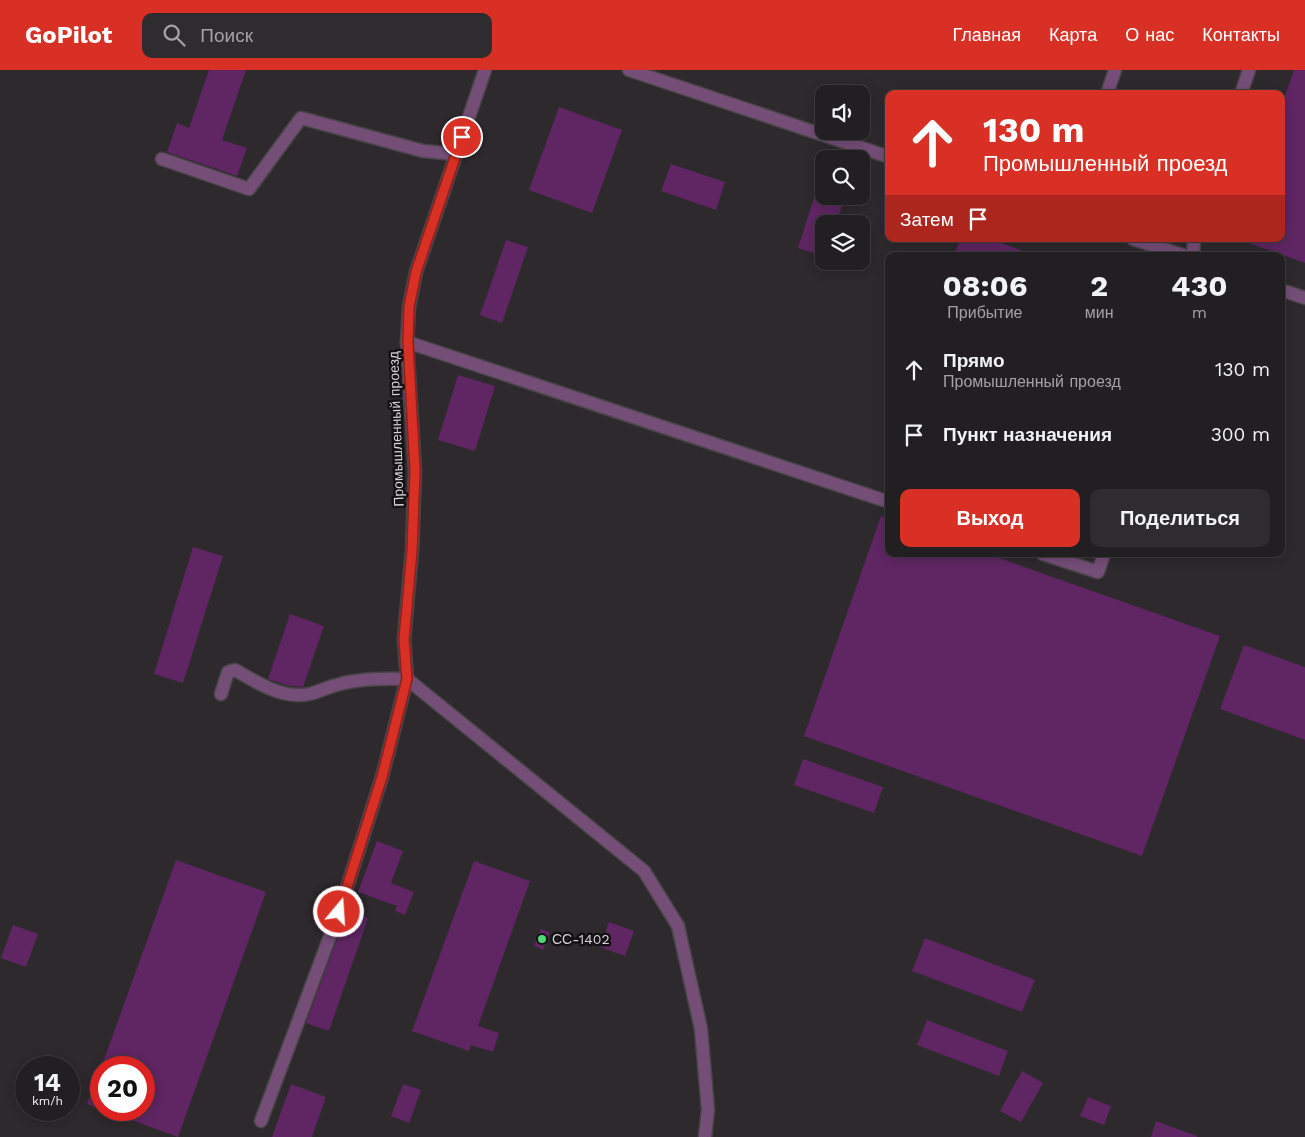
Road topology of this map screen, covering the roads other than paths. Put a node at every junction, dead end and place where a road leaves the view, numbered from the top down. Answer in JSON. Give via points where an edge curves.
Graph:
{"nodes":[{"id":1,"x":485,"y":70,"type":"edge"},
{"id":2,"x":629,"y":70,"type":"edge"},
{"id":3,"x":1115,"y":70,"type":"edge"},
{"id":4,"x":1249,"y":70,"type":"edge"},
{"id":5,"x":1108,"y":90,"type":"edge"},
{"id":6,"x":1242,"y":90,"type":"edge"},
{"id":7,"x":456,"y":154,"type":"junction"},
{"id":8,"x":885,"y":156,"type":"edge"},
{"id":9,"x":162,"y":159,"type":"dead end"},
{"id":10,"x":1142,"y":242,"type":"edge"},
{"id":11,"x":1173,"y":252,"type":"edge"},
{"id":12,"x":1285,"y":291,"type":"edge"},
{"id":13,"x":1305,"y":298,"type":"edge"},
{"id":14,"x":408,"y":342,"type":"junction"},
{"id":15,"x":885,"y":501,"type":"edge"},
{"id":16,"x":1052,"y":557,"type":"edge"},
{"id":17,"x":1103,"y":557,"type":"edge"},
{"id":18,"x":407,"y":679,"type":"junction"},
{"id":19,"x":221,"y":694,"type":"dead end"},
{"id":20,"x":261,"y":1121,"type":"dead end"},
{"id":21,"x":705,"y":1137,"type":"edge"}],
"edges":[{"from":1,"to":7,"type":"street","name":"Промышленный проезд"},
{"from":2,"to":8,"type":"street"},
{"from":3,"to":5,"type":"street"},
{"from":4,"to":6,"type":"street"},
{"from":7,"to":9,"type":"street","via":[[423,151],[301,118],[249,189]]},
{"from":7,"to":14,"type":"street","name":"Промышленный проезд","via":[[416,272],[409,307]]},
{"from":10,"to":11,"type":"street"},
{"from":12,"to":13,"type":"street"},
{"from":14,"to":15,"type":"street"},
{"from":14,"to":18,"type":"street","name":"Промышленный проезд","via":[[415,471],[404,639]]},
{"from":16,"to":17,"type":"street","via":[[1098,572]]},
{"from":18,"to":19,"type":"street","via":[[380,678],[334,685],[316,694],[295,695],[270,688],[235,670],[228,672]]},
{"from":18,"to":20,"type":"street","name":"Промышленный проезд","via":[[382,777],[342,902]]},
{"from":18,"to":21,"type":"street","via":[[644,871],[678,926],[701,1029],[708,1110]]}]}
